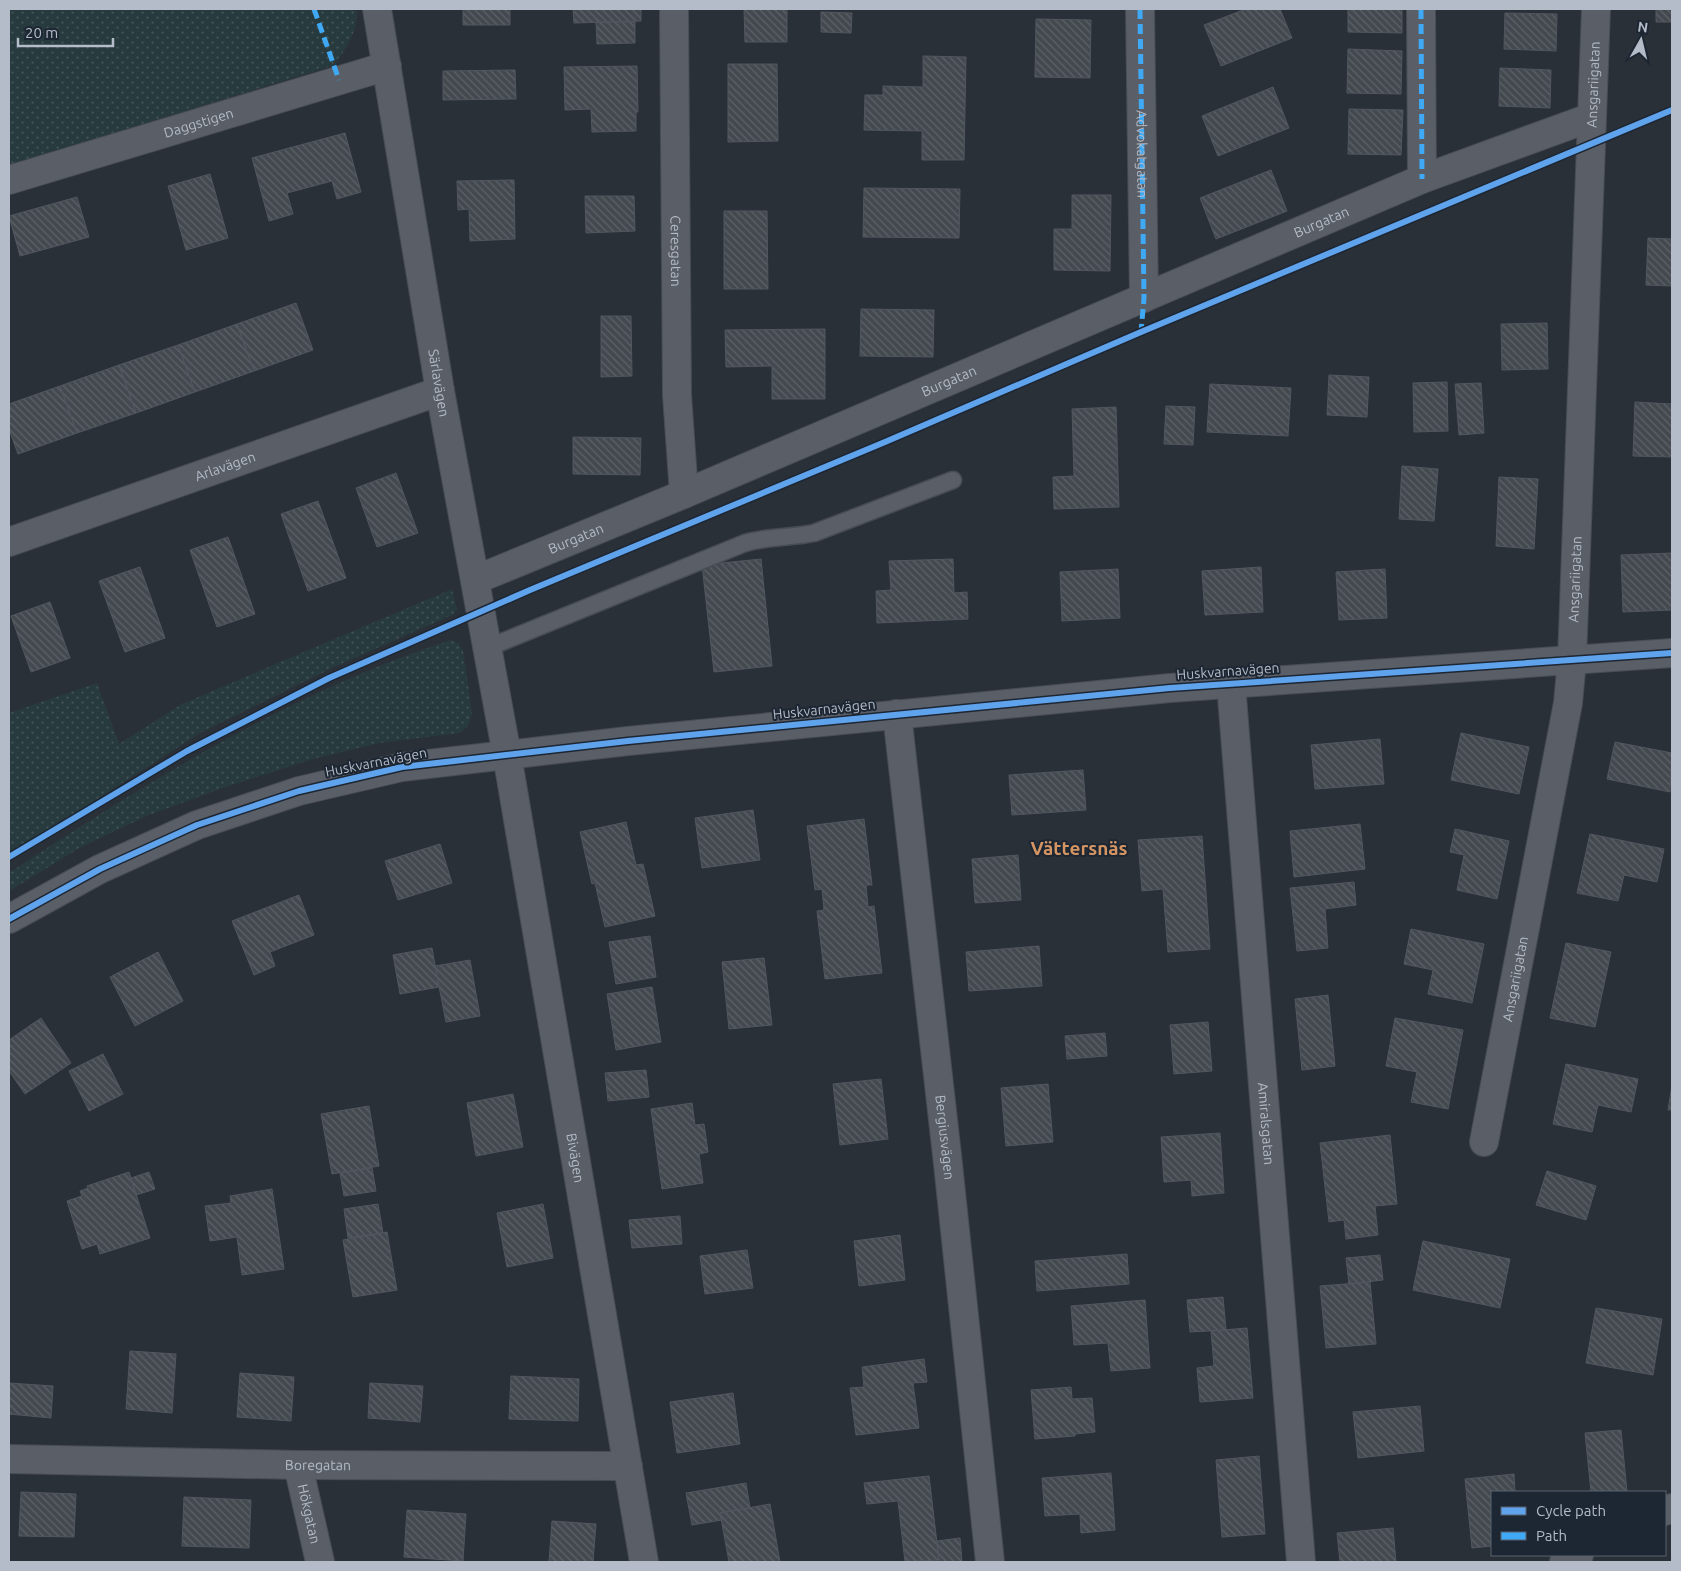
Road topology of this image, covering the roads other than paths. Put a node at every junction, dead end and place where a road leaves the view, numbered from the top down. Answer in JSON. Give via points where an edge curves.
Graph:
{"nodes":[{"id":1,"x":377,"y":9,"type":"edge"},
{"id":2,"x":674,"y":9,"type":"edge"},
{"id":3,"x":1140,"y":9,"type":"edge"},
{"id":4,"x":1421,"y":9,"type":"edge"},
{"id":5,"x":1596,"y":9,"type":"edge"},
{"id":6,"x":387,"y":66,"type":"junction"},
{"id":7,"x":1592,"y":117,"type":"junction"},
{"id":8,"x":1422,"y":179,"type":"junction"},
{"id":9,"x":9,"y":180,"type":"edge"},
{"id":10,"x":1144,"y":298,"type":"junction"},
{"id":11,"x":440,"y":390,"type":"junction"},
{"id":12,"x":953,"y":480,"type":"dead end"},
{"id":13,"x":684,"y":494,"type":"junction"},
{"id":14,"x":9,"y":542,"type":"edge"},
{"id":15,"x":475,"y":580,"type":"junction"},
{"id":16,"x":487,"y":648,"type":"junction"},
{"id":17,"x":1672,"y":653,"type":"edge"},
{"id":18,"x":1572,"y":660,"type":"junction"},
{"id":19,"x":1231,"y":684,"type":"junction"},
{"id":20,"x":897,"y":714,"type":"junction"},
{"id":21,"x":507,"y":755,"type":"junction"},
{"id":22,"x":9,"y":919,"type":"edge"},
{"id":23,"x":1484,"y":1142,"type":"dead end"},
{"id":24,"x":9,"y":1459,"type":"edge"},
{"id":25,"x":298,"y":1465,"type":"junction"},
{"id":26,"x":628,"y":1466,"type":"junction"},
{"id":27,"x":1576,"y":1556,"type":"edge"},
{"id":28,"x":320,"y":1562,"type":"edge"},
{"id":29,"x":644,"y":1562,"type":"edge"},
{"id":30,"x":990,"y":1562,"type":"edge"},
{"id":31,"x":1301,"y":1562,"type":"edge"},
{"id":32,"x":1564,"y":1562,"type":"edge"}],
"edges":[{"from":1,"to":6,"type":"street","name":"Särlavägen"},
{"from":2,"to":13,"type":"street","name":"Ceresgatan","via":[[678,395]]},
{"from":3,"to":10,"type":"street","name":"Advokatgatan"},
{"from":4,"to":8,"type":"street"},
{"from":5,"to":7,"type":"street","name":"Ansgariigatan"},
{"from":6,"to":9,"type":"street","name":"Daggstigen"},
{"from":6,"to":11,"type":"street","name":"Särlavägen"},
{"from":7,"to":8,"type":"street","name":"Burgatan"},
{"from":7,"to":18,"type":"street","name":"Ansgariigatan"},
{"from":8,"to":10,"type":"street","name":"Burgatan"},
{"from":10,"to":13,"type":"street","name":"Burgatan"},
{"from":11,"to":14,"type":"street","name":"Arlavägen"},
{"from":11,"to":15,"type":"street","name":"Särlavägen"},
{"from":12,"to":16,"type":"lane","via":[[814,533],[792,538],[767,536],[745,543]]},
{"from":13,"to":15,"type":"street","name":"Burgatan"},
{"from":15,"to":16,"type":"street","name":"Särlavägen"},
{"from":16,"to":21,"type":"street","name":"Särlavägen"},
{"from":17,"to":18,"type":"street","name":"Huskvarnavägen"},
{"from":18,"to":19,"type":"street","name":"Huskvarnavägen"},
{"from":18,"to":23,"type":"street","name":"Ansgariigatan","via":[[1568,703]]},
{"from":19,"to":20,"type":"street","name":"Huskvarnavägen"},
{"from":19,"to":31,"type":"street","name":"Amiralsgatan"},
{"from":20,"to":21,"type":"street","name":"Huskvarnavägen"},
{"from":20,"to":30,"type":"street","name":"Bergiusvägen"},
{"from":21,"to":22,"type":"street","name":"Huskvarnavägen","via":[[402,767],[299,791],[197,825],[100,869]]},
{"from":21,"to":26,"type":"street","name":"Bivägen"},
{"from":24,"to":25,"type":"street","name":"Boregatan"},
{"from":25,"to":26,"type":"street","name":"Boregatan"},
{"from":25,"to":28,"type":"street","name":"Hökgatan"},
{"from":26,"to":29,"type":"street","name":"Bivägen"},
{"from":27,"to":32,"type":"street"}]}
